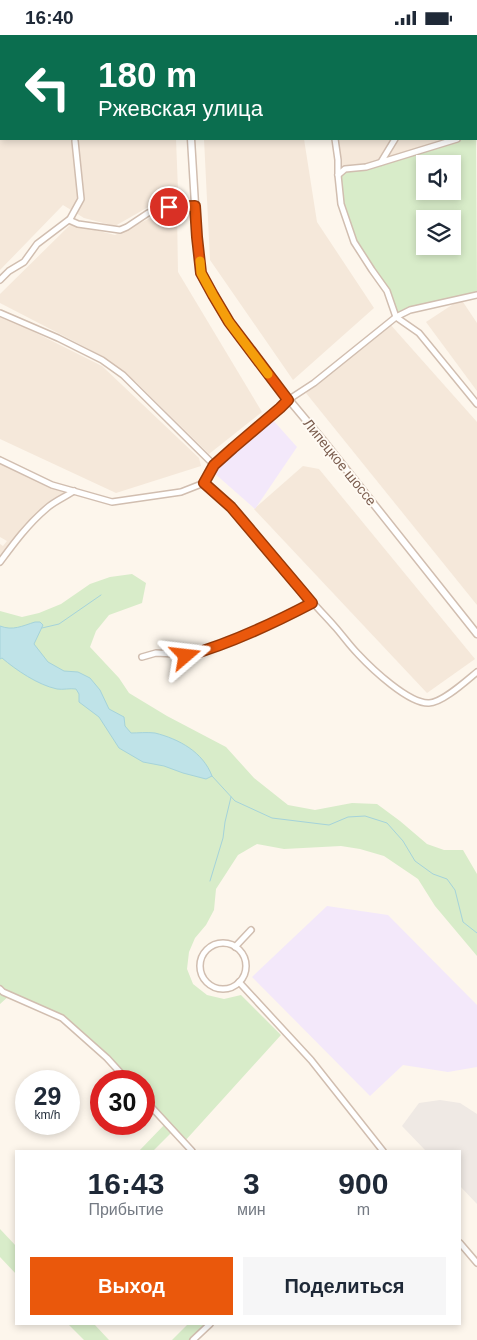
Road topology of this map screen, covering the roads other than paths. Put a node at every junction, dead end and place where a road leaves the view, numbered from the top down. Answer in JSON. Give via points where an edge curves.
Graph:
{"nodes":[{"id":1,"x":192,"y":140,"type":"edge"},
{"id":2,"x":335,"y":140,"type":"edge"},
{"id":3,"x":394,"y":140,"type":"edge"},
{"id":4,"x":454,"y":140,"type":"edge"},
{"id":5,"x":75,"y":141,"type":"dead end"},
{"id":6,"x":381,"y":162,"type":"junction"},
{"id":7,"x":338,"y":175,"type":"junction"},
{"id":8,"x":195,"y":206,"type":"junction"},
{"id":9,"x":69,"y":220,"type":"junction"},
{"id":10,"x":0,"y":280,"type":"edge"},
{"id":11,"x":477,"y":295,"type":"edge"},
{"id":12,"x":0,"y":313,"type":"edge"},
{"id":13,"x":396,"y":317,"type":"junction"},
{"id":14,"x":288,"y":400,"type":"junction"},
{"id":15,"x":477,"y":404,"type":"edge"},
{"id":16,"x":0,"y":459,"type":"edge"},
{"id":17,"x":214,"y":465,"type":"junction"},
{"id":18,"x":204,"y":483,"type":"junction"},
{"id":19,"x":74,"y":491,"type":"junction"},
{"id":20,"x":0,"y":562,"type":"edge"},
{"id":21,"x":312,"y":603,"type":"junction"},
{"id":22,"x":477,"y":634,"type":"edge"},
{"id":23,"x":142,"y":657,"type":"dead end"},
{"id":24,"x":477,"y":673,"type":"edge"},
{"id":25,"x":251,"y":930,"type":"dead end"},
{"id":26,"x":235,"y":947,"type":"junction"},
{"id":27,"x":238,"y":982,"type":"junction"},
{"id":28,"x":0,"y":989,"type":"edge"},
{"id":29,"x":118,"y":1070,"type":"edge"},
{"id":30,"x":155,"y":1111,"type":"edge"},
{"id":31,"x":191,"y":1150,"type":"edge"},
{"id":32,"x":382,"y":1150,"type":"edge"},
{"id":33,"x":461,"y":1244,"type":"edge"},
{"id":34,"x":477,"y":1263,"type":"edge"},
{"id":35,"x":209,"y":1325,"type":"edge"},
{"id":36,"x":194,"y":1340,"type":"edge"}],
"edges":[{"from":1,"to":8,"type":"street","name":"Липецкое шоссе"},
{"from":2,"to":7,"type":"street"},
{"from":3,"to":6,"type":"street"},
{"from":4,"to":6,"type":"street"},
{"from":5,"to":9,"type":"street","via":[[81,199]]},
{"from":6,"to":7,"type":"street","via":[[345,169]]},
{"from":7,"to":13,"type":"street","via":[[341,205],[354,242],[387,291]]},
{"from":8,"to":9,"type":"street","via":[[159,209],[120,229]]},
{"from":8,"to":14,"type":"street","name":"Липецкое шоссе","via":[[201,273],[229,322]]},
{"from":9,"to":10,"type":"street","via":[[37,244],[24,262]]},
{"from":11,"to":13,"type":"street","via":[[410,310]]},
{"from":12,"to":17,"type":"street","via":[[102,360],[123,375]]},
{"from":13,"to":14,"type":"street"},
{"from":13,"to":15,"type":"street","via":[[419,333]]},
{"from":14,"to":17,"type":"street"},
{"from":14,"to":22,"type":"street","name":"Липецкое шоссе"},
{"from":16,"to":19,"type":"street","via":[[52,485]]},
{"from":17,"to":18,"type":"street"},
{"from":18,"to":19,"type":"street","via":[[181,492],[112,502]]},
{"from":18,"to":21,"type":"street","via":[[231,507]]},
{"from":19,"to":20,"type":"street","via":[[48,507],[30,524]]},
{"from":21,"to":23,"type":"street","via":[[288,617],[207,651],[186,656],[156,653]]},
{"from":21,"to":24,"type":"street","via":[[358,654],[413,700],[440,701]]},
{"from":25,"to":26,"type":"street"},
{"from":26,"to":27,"type":"street","via":[[245,964]]},
{"from":26,"to":27,"type":"street","via":[[223,943],[210,947],[202,956],[200,969],[205,980],[215,987],[228,988]]},
{"from":27,"to":32,"type":"street","via":[[311,1060]]},
{"from":28,"to":29,"type":"street","via":[[62,1018]]},
{"from":30,"to":31,"type":"street"},
{"from":33,"to":34,"type":"street"},
{"from":35,"to":36,"type":"street"}]}
